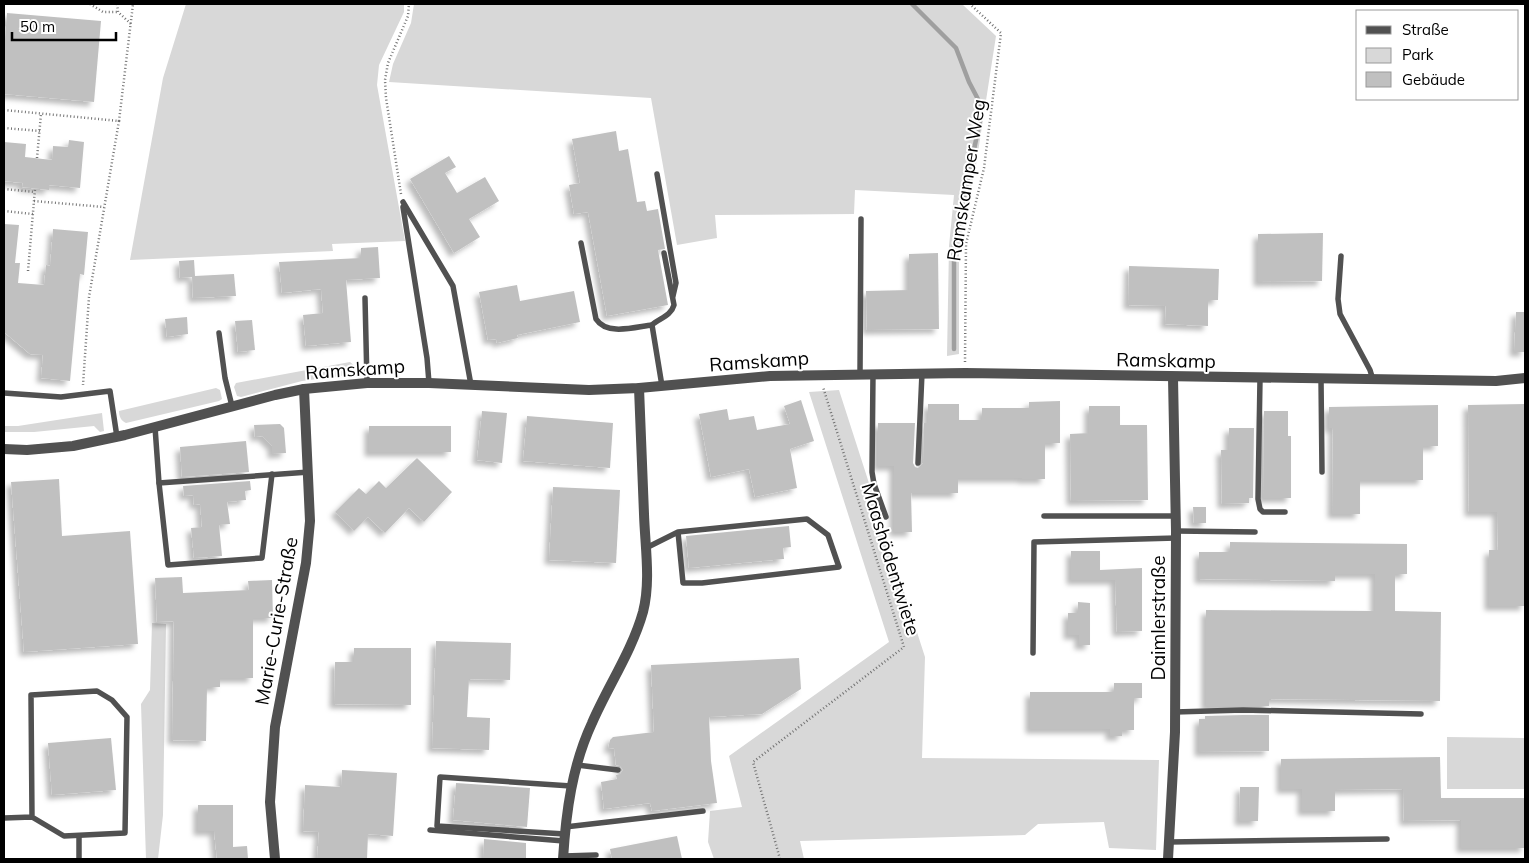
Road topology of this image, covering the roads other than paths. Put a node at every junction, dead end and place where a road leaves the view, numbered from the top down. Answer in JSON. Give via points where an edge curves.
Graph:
{"nodes":[{"id":1,"x":657,"y":174,"type":"dead end"},
{"id":2,"x":862,"y":220,"type":"dead end"},
{"id":3,"x":581,"y":243,"type":"dead end"},
{"id":4,"x":664,"y":253,"type":"dead end"},
{"id":5,"x":1341,"y":256,"type":"dead end"},
{"id":6,"x":365,"y":298,"type":"dead end"},
{"id":7,"x":673,"y":298,"type":"junction"},
{"id":8,"x":652,"y":325,"type":"junction"},
{"id":9,"x":219,"y":333,"type":"dead end"},
{"id":10,"x":860,"y":374,"type":"junction"},
{"id":11,"x":874,"y":374,"type":"junction"},
{"id":12,"x":922,"y":374,"type":"junction"},
{"id":13,"x":1173,"y":378,"type":"junction"},
{"id":14,"x":1260,"y":378,"type":"junction"},
{"id":15,"x":1525,"y":378,"type":"edge"},
{"id":16,"x":1321,"y":379,"type":"junction"},
{"id":17,"x":1373,"y":380,"type":"junction"},
{"id":18,"x":368,"y":383,"type":"junction"},
{"id":19,"x":429,"y":383,"type":"junction"},
{"id":20,"x":471,"y":385,"type":"junction"},
{"id":21,"x":662,"y":386,"type":"junction"},
{"id":22,"x":639,"y":388,"type":"junction"},
{"id":23,"x":304,"y":389,"type":"junction"},
{"id":24,"x":4,"y":392,"type":"edge"},
{"id":25,"x":232,"y":406,"type":"junction"},
{"id":26,"x":155,"y":427,"type":"junction"},
{"id":27,"x":117,"y":437,"type":"junction"},
{"id":28,"x":4,"y":449,"type":"edge"},
{"id":29,"x":918,"y":463,"type":"dead end"},
{"id":30,"x":309,"y":472,"type":"junction"},
{"id":31,"x":1322,"y":472,"type":"dead end"},
{"id":32,"x":272,"y":474,"type":"junction"},
{"id":33,"x":159,"y":483,"type":"junction"},
{"id":34,"x":1284,"y":512,"type":"dead end"},
{"id":35,"x":1044,"y":516,"type":"dead end"},
{"id":36,"x":1176,"y":516,"type":"junction"},
{"id":37,"x":886,"y":517,"type":"dead end"},
{"id":38,"x":678,"y":532,"type":"junction"},
{"id":39,"x":1255,"y":532,"type":"dead end"},
{"id":40,"x":1176,"y":535,"type":"junction"},
{"id":41,"x":646,"y":548,"type":"junction"},
{"id":42,"x":1033,"y":654,"type":"dead end"},
{"id":43,"x":1175,"y":712,"type":"junction"},
{"id":44,"x":1421,"y":714,"type":"dead end"},
{"id":45,"x":576,"y":765,"type":"junction"},
{"id":46,"x":618,"y":770,"type":"dead end"},
{"id":47,"x":571,"y":786,"type":"junction"},
{"id":48,"x":703,"y":810,"type":"dead end"},
{"id":49,"x":32,"y":817,"type":"junction"},
{"id":50,"x":4,"y":818,"type":"edge"},
{"id":51,"x":430,"y":830,"type":"dead end"},
{"id":52,"x":565,"y":834,"type":"junction"},
{"id":53,"x":79,"y":836,"type":"junction"},
{"id":54,"x":1386,"y":839,"type":"dead end"},
{"id":55,"x":1169,"y":842,"type":"junction"},
{"id":56,"x":596,"y":855,"type":"dead end"},
{"id":57,"x":563,"y":858,"type":"edge"},
{"id":58,"x":79,"y":859,"type":"edge"},
{"id":59,"x":275,"y":859,"type":"edge"},
{"id":60,"x":1168,"y":859,"type":"edge"}],
"edges":[{"from":1,"to":7,"type":"lane","via":[[676,283]]},
{"from":2,"to":10,"type":"lane"},
{"from":3,"to":8,"type":"lane","via":[[596,319],[600,325],[607,329],[624,329]]},
{"from":4,"to":7,"type":"lane"},
{"from":5,"to":17,"type":"lane","via":[[1340,314],[1368,364]]},
{"from":6,"to":18,"type":"lane"},
{"from":7,"to":8,"type":"lane","via":[[673,310]]},
{"from":8,"to":21,"type":"lane"},
{"from":9,"to":25,"type":"lane"},
{"from":10,"to":11,"type":"street","name":"Ramskamp"},
{"from":10,"to":21,"type":"street","name":"Ramskamp","via":[[770,376]]},
{"from":11,"to":12,"type":"street","name":"Ramskamp"},
{"from":11,"to":37,"type":"lane","via":[[872,472]]},
{"from":12,"to":13,"type":"street","name":"Ramskamp"},
{"from":12,"to":29,"type":"lane"},
{"from":13,"to":14,"type":"street","name":"Ramskamp"},
{"from":13,"to":36,"type":"street","name":"Daimlerstraße"},
{"from":14,"to":16,"type":"street","name":"Ramskamp"},
{"from":14,"to":34,"type":"lane","via":[[1258,499],[1263,512]]},
{"from":15,"to":17,"type":"street","name":"Ramskamp","via":[[1496,381]]},
{"from":16,"to":17,"type":"street","name":"Ramskamp"},
{"from":16,"to":31,"type":"lane"},
{"from":18,"to":19,"type":"street","name":"Ramskamp"},
{"from":18,"to":23,"type":"street","name":"Ramskamp"},
{"from":19,"to":20,"type":"street","name":"Ramskamp"},
{"from":19,"to":20,"type":"lane","via":[[403,202],[453,286]]},
{"from":20,"to":22,"type":"street","name":"Ramskamp","via":[[579,390]]},
{"from":21,"to":22,"type":"street","name":"Ramskamp"},
{"from":22,"to":41,"type":"street"},
{"from":23,"to":25,"type":"street","name":"Ramskamp"},
{"from":23,"to":30,"type":"street","name":"Marie-Curie-Straße"},
{"from":24,"to":27,"type":"lane","via":[[61,397],[110,390]]},
{"from":25,"to":26,"type":"street","name":"Ramskamp"},
{"from":26,"to":27,"type":"street","name":"Ramskamp"},
{"from":26,"to":33,"type":"lane"},
{"from":27,"to":28,"type":"street","name":"Ramskamp","via":[[73,446]]},
{"from":30,"to":32,"type":"lane"},
{"from":30,"to":59,"type":"street","name":"Marie-Curie-Straße","via":[[310,521],[306,563],[275,727],[270,802]]},
{"from":32,"to":33,"type":"lane"},
{"from":32,"to":33,"type":"lane","via":[[262,558],[253,559],[168,565]]},
{"from":35,"to":36,"type":"lane"},
{"from":36,"to":40,"type":"street","name":"Daimlerstraße"},
{"from":38,"to":38,"type":"lane","via":[[807,520],[828,535],[839,567],[702,583],[683,582]]},
{"from":38,"to":41,"type":"lane"},
{"from":39,"to":40,"type":"lane"},
{"from":40,"to":42,"type":"lane","via":[[1034,542]]},
{"from":40,"to":43,"type":"street","name":"Daimlerstraße"},
{"from":41,"to":45,"type":"street","via":[[643,611],[632,642],[591,724]]},
{"from":43,"to":44,"type":"lane","via":[[1243,710]]},
{"from":43,"to":55,"type":"street","name":"Daimlerstraße"},
{"from":45,"to":46,"type":"lane"},
{"from":45,"to":47,"type":"street"},
{"from":47,"to":52,"type":"street"},
{"from":47,"to":52,"type":"lane","via":[[440,777],[437,826]]},
{"from":48,"to":52,"type":"lane"},
{"from":49,"to":50,"type":"lane"},
{"from":49,"to":53,"type":"lane","via":[[64,836]]},
{"from":49,"to":53,"type":"lane","via":[[30,695],[97,691],[112,700],[127,717],[124,834]]},
{"from":51,"to":52,"type":"lane"},
{"from":52,"to":57,"type":"street"},
{"from":53,"to":58,"type":"lane"},
{"from":54,"to":55,"type":"lane"},
{"from":55,"to":60,"type":"street","name":"Daimlerstraße"},
{"from":56,"to":57,"type":"lane"}]}
